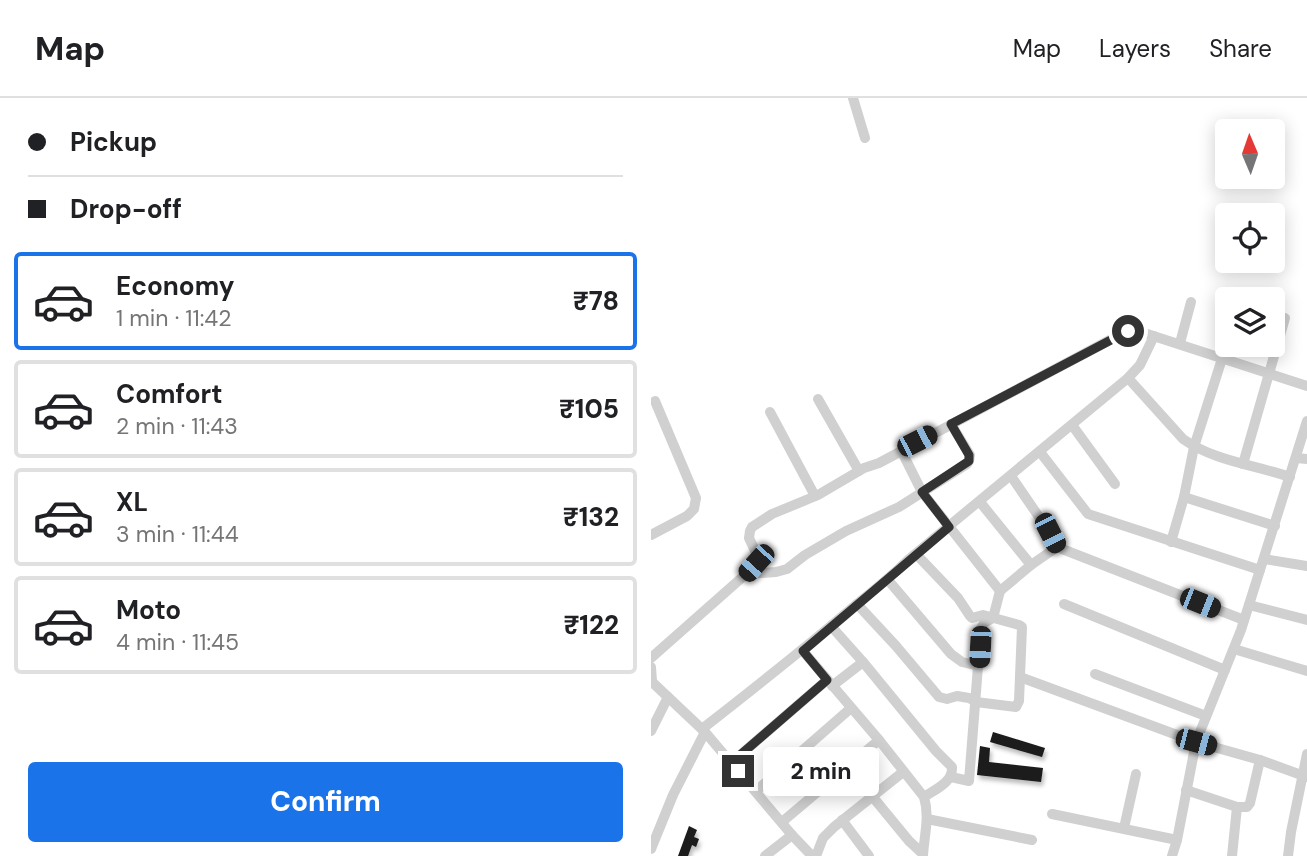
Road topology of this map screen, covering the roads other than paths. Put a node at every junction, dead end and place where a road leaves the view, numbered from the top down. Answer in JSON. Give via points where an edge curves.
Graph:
{"nodes":[{"id":1,"x":853,"y":98,"type":"edge"},
{"id":2,"x":865,"y":138,"type":"dead end"},
{"id":3,"x":1191,"y":302,"type":"dead end"},
{"id":4,"x":1154,"y":336,"type":"junction"},
{"id":5,"x":1180,"y":343,"type":"junction"},
{"id":6,"x":1215,"y":355,"type":"edge"},
{"id":7,"x":1222,"y":357,"type":"joint"},
{"id":8,"x":1274,"y":357,"type":"edge"},
{"id":9,"x":1269,"y":373,"type":"junction"},
{"id":10,"x":1128,"y":378,"type":"junction"},
{"id":11,"x":1307,"y":386,"type":"edge"},
{"id":12,"x":818,"y":399,"type":"dead end"},
{"id":13,"x":655,"y":401,"type":"dead end"},
{"id":14,"x":770,"y":412,"type":"dead end"},
{"id":15,"x":1307,"y":421,"type":"edge"},
{"id":16,"x":951,"y":424,"type":"junction"},
{"id":17,"x":1072,"y":425,"type":"junction"},
{"id":18,"x":1194,"y":447,"type":"junction"},
{"id":19,"x":901,"y":450,"type":"junction"},
{"id":20,"x":1040,"y":452,"type":"junction"},
{"id":21,"x":1302,"y":459,"type":"edge"},
{"id":22,"x":1243,"y":464,"type":"junction"},
{"id":23,"x":859,"y":471,"type":"junction"},
{"id":24,"x":1011,"y":476,"type":"junction"},
{"id":25,"x":1290,"y":477,"type":"junction"},
{"id":26,"x":1115,"y":484,"type":"dead end"},
{"id":27,"x":922,"y":492,"type":"junction"},
{"id":28,"x":815,"y":496,"type":"junction"},
{"id":29,"x":1184,"y":497,"type":"junction"},
{"id":30,"x":980,"y":502,"type":"junction"},
{"id":31,"x":1275,"y":526,"type":"junction"},
{"id":32,"x":949,"y":527,"type":"junction"},
{"id":33,"x":651,"y":535,"type":"edge"},
{"id":34,"x":1171,"y":542,"type":"junction"},
{"id":35,"x":1057,"y":547,"type":"junction"},
{"id":36,"x":916,"y":554,"type":"junction"},
{"id":37,"x":1264,"y":559,"type":"junction"},
{"id":38,"x":1031,"y":565,"type":"junction"},
{"id":39,"x":1307,"y":566,"type":"edge"},
{"id":40,"x":1260,"y":570,"type":"junction"},
{"id":41,"x":746,"y":574,"type":"junction"},
{"id":42,"x":888,"y":580,"type":"junction"},
{"id":43,"x":1000,"y":591,"type":"junction"},
{"id":44,"x":857,"y":604,"type":"junction"},
{"id":45,"x":1064,"y":604,"type":"dead end"},
{"id":46,"x":1249,"y":606,"type":"junction"},
{"id":47,"x":993,"y":618,"type":"junction"},
{"id":48,"x":1244,"y":620,"type":"junction"},
{"id":49,"x":1307,"y":620,"type":"edge"},
{"id":50,"x":831,"y":626,"type":"junction"},
{"id":51,"x":1234,"y":649,"type":"junction"},
{"id":52,"x":803,"y":651,"type":"junction"},
{"id":53,"x":651,"y":658,"type":"edge"},
{"id":54,"x":863,"y":662,"type":"junction"},
{"id":55,"x":979,"y":666,"type":"junction"},
{"id":56,"x":651,"y":667,"type":"edge"},
{"id":57,"x":1225,"y":670,"type":"junction"},
{"id":58,"x":1307,"y":671,"type":"edge"},
{"id":59,"x":1095,"y":674,"type":"dead end"},
{"id":60,"x":1020,"y":677,"type":"junction"},
{"id":61,"x":652,"y":681,"type":"edge"},
{"id":62,"x":829,"y":683,"type":"junction"},
{"id":63,"x":668,"y":697,"type":"junction"},
{"id":64,"x":976,"y":702,"type":"junction"},
{"id":65,"x":851,"y":708,"type":"junction"},
{"id":66,"x":1206,"y":716,"type":"junction"},
{"id":67,"x":651,"y":731,"type":"edge"},
{"id":68,"x":704,"y":731,"type":"junction"},
{"id":69,"x":879,"y":740,"type":"junction"},
{"id":70,"x":1196,"y":742,"type":"junction"},
{"id":71,"x":1307,"y":754,"type":"edge"},
{"id":72,"x":1260,"y":760,"type":"junction"},
{"id":73,"x":731,"y":763,"type":"junction"},
{"id":74,"x":903,"y":772,"type":"junction"},
{"id":75,"x":1136,"y":775,"type":"dead end"},
{"id":76,"x":1305,"y":776,"type":"edge"},
{"id":77,"x":951,"y":777,"type":"junction"},
{"id":78,"x":1186,"y":790,"type":"junction"},
{"id":79,"x":756,"y":791,"type":"junction"},
{"id":80,"x":872,"y":796,"type":"junction"},
{"id":81,"x":924,"y":797,"type":"junction"},
{"id":82,"x":1237,"y":807,"type":"junction"},
{"id":83,"x":1052,"y":814,"type":"dead end"},
{"id":84,"x":842,"y":820,"type":"junction"},
{"id":85,"x":927,"y":820,"type":"junction"},
{"id":86,"x":782,"y":822,"type":"junction"},
{"id":87,"x":1124,"y":828,"type":"junction"},
{"id":88,"x":792,"y":835,"type":"junction"},
{"id":89,"x":1032,"y":840,"type":"dead end"},
{"id":90,"x":1177,"y":840,"type":"junction"},
{"id":91,"x":651,"y":849,"type":"edge"},
{"id":92,"x":810,"y":855,"type":"edge"},
{"id":93,"x":923,"y":855,"type":"edge"},
{"id":94,"x":765,"y":856,"type":"edge"},
{"id":95,"x":869,"y":856,"type":"edge"},
{"id":96,"x":1172,"y":856,"type":"edge"},
{"id":97,"x":1232,"y":856,"type":"edge"},
{"id":98,"x":1288,"y":856,"type":"edge"}],
"edges":[{"from":1,"to":2,"type":"street"},
{"from":3,"to":5,"type":"street"},
{"from":4,"to":5,"type":"street"},
{"from":4,"to":10,"type":"street"},
{"from":4,"to":16,"type":"street","via":[[1135,330],[1123,333]]},
{"from":5,"to":6,"type":"street"},
{"from":7,"to":9,"type":"street"},
{"from":7,"to":18,"type":"street"},
{"from":8,"to":9,"type":"street"},
{"from":9,"to":11,"type":"street"},
{"from":9,"to":22,"type":"street"},
{"from":10,"to":17,"type":"street"},
{"from":10,"to":18,"type":"street"},
{"from":12,"to":23,"type":"street"},
{"from":13,"to":33,"type":"street","via":[[696,498],[687,516]]},
{"from":14,"to":28,"type":"street"},
{"from":15,"to":21,"type":"street"},
{"from":16,"to":19,"type":"street"},
{"from":16,"to":27,"type":"street","via":[[969,461]]},
{"from":17,"to":20,"type":"street"},
{"from":17,"to":26,"type":"street"},
{"from":18,"to":22,"type":"street"},
{"from":18,"to":29,"type":"street"},
{"from":19,"to":23,"type":"street"},
{"from":19,"to":27,"type":"street"},
{"from":20,"to":24,"type":"street"},
{"from":20,"to":34,"type":"street","via":[[1088,514]]},
{"from":21,"to":25,"type":"street"},
{"from":22,"to":25,"type":"street"},
{"from":23,"to":28,"type":"street"},
{"from":24,"to":30,"type":"street"},
{"from":24,"to":35,"type":"street"},
{"from":25,"to":31,"type":"street"},
{"from":27,"to":32,"type":"street"},
{"from":27,"to":41,"type":"street","via":[[846,531],[787,569]]},
{"from":28,"to":41,"type":"street","via":[[752,527],[749,538],[758,557]]},
{"from":29,"to":31,"type":"street"},
{"from":29,"to":34,"type":"street"},
{"from":30,"to":32,"type":"street"},
{"from":30,"to":38,"type":"street"},
{"from":31,"to":37,"type":"street"},
{"from":32,"to":36,"type":"street"},
{"from":32,"to":43,"type":"street"},
{"from":34,"to":40,"type":"street"},
{"from":35,"to":38,"type":"street"},
{"from":35,"to":48,"type":"street"},
{"from":36,"to":42,"type":"street"},
{"from":36,"to":47,"type":"street","via":[[972,618]]},
{"from":37,"to":39,"type":"street"},
{"from":37,"to":40,"type":"street"},
{"from":38,"to":43,"type":"street"},
{"from":40,"to":46,"type":"street"},
{"from":41,"to":53,"type":"street"},
{"from":42,"to":44,"type":"street"},
{"from":42,"to":55,"type":"street","via":[[951,654]]},
{"from":43,"to":47,"type":"street"},
{"from":44,"to":50,"type":"street"},
{"from":44,"to":64,"type":"street","via":[[939,697]]},
{"from":45,"to":57,"type":"street"},
{"from":46,"to":48,"type":"street"},
{"from":46,"to":49,"type":"street"},
{"from":47,"to":55,"type":"street","via":[[981,628]]},
{"from":47,"to":60,"type":"street","via":[[1022,627]]},
{"from":48,"to":51,"type":"street"},
{"from":50,"to":52,"type":"street"},
{"from":50,"to":54,"type":"street"},
{"from":51,"to":57,"type":"street"},
{"from":51,"to":58,"type":"street"},
{"from":52,"to":62,"type":"street"},
{"from":52,"to":68,"type":"street"},
{"from":54,"to":62,"type":"street"},
{"from":54,"to":77,"type":"street","via":[[953,766]]},
{"from":55,"to":64,"type":"street"},
{"from":56,"to":61,"type":"street"},
{"from":57,"to":66,"type":"street"},
{"from":59,"to":66,"type":"street"},
{"from":60,"to":64,"type":"street","via":[[1016,707]]},
{"from":60,"to":70,"type":"street"},
{"from":61,"to":63,"type":"street"},
{"from":62,"to":65,"type":"street"},
{"from":62,"to":73,"type":"street"},
{"from":63,"to":67,"type":"street"},
{"from":63,"to":68,"type":"street"},
{"from":64,"to":77,"type":"street","via":[[969,781]]},
{"from":65,"to":69,"type":"street"},
{"from":65,"to":79,"type":"street"},
{"from":66,"to":70,"type":"street"},
{"from":68,"to":73,"type":"street"},
{"from":68,"to":91,"type":"street"},
{"from":69,"to":74,"type":"street"},
{"from":69,"to":86,"type":"street"},
{"from":70,"to":72,"type":"street"},
{"from":70,"to":78,"type":"street"},
{"from":71,"to":76,"type":"street"},
{"from":72,"to":76,"type":"street"},
{"from":72,"to":82,"type":"street","via":[[1250,803]]},
{"from":73,"to":79,"type":"street"},
{"from":74,"to":80,"type":"street"},
{"from":74,"to":81,"type":"street"},
{"from":75,"to":87,"type":"street"},
{"from":76,"to":98,"type":"street"},
{"from":77,"to":81,"type":"street"},
{"from":78,"to":82,"type":"street"},
{"from":78,"to":90,"type":"street"},
{"from":79,"to":86,"type":"street"},
{"from":80,"to":84,"type":"street"},
{"from":80,"to":93,"type":"street"},
{"from":81,"to":85,"type":"street"},
{"from":82,"to":97,"type":"street"},
{"from":83,"to":87,"type":"street"},
{"from":84,"to":92,"type":"street"},
{"from":84,"to":95,"type":"street"},
{"from":85,"to":89,"type":"street"},
{"from":85,"to":93,"type":"street"},
{"from":86,"to":88,"type":"street"},
{"from":87,"to":90,"type":"street"},
{"from":88,"to":92,"type":"street"},
{"from":88,"to":94,"type":"street"},
{"from":90,"to":96,"type":"street"}]}
